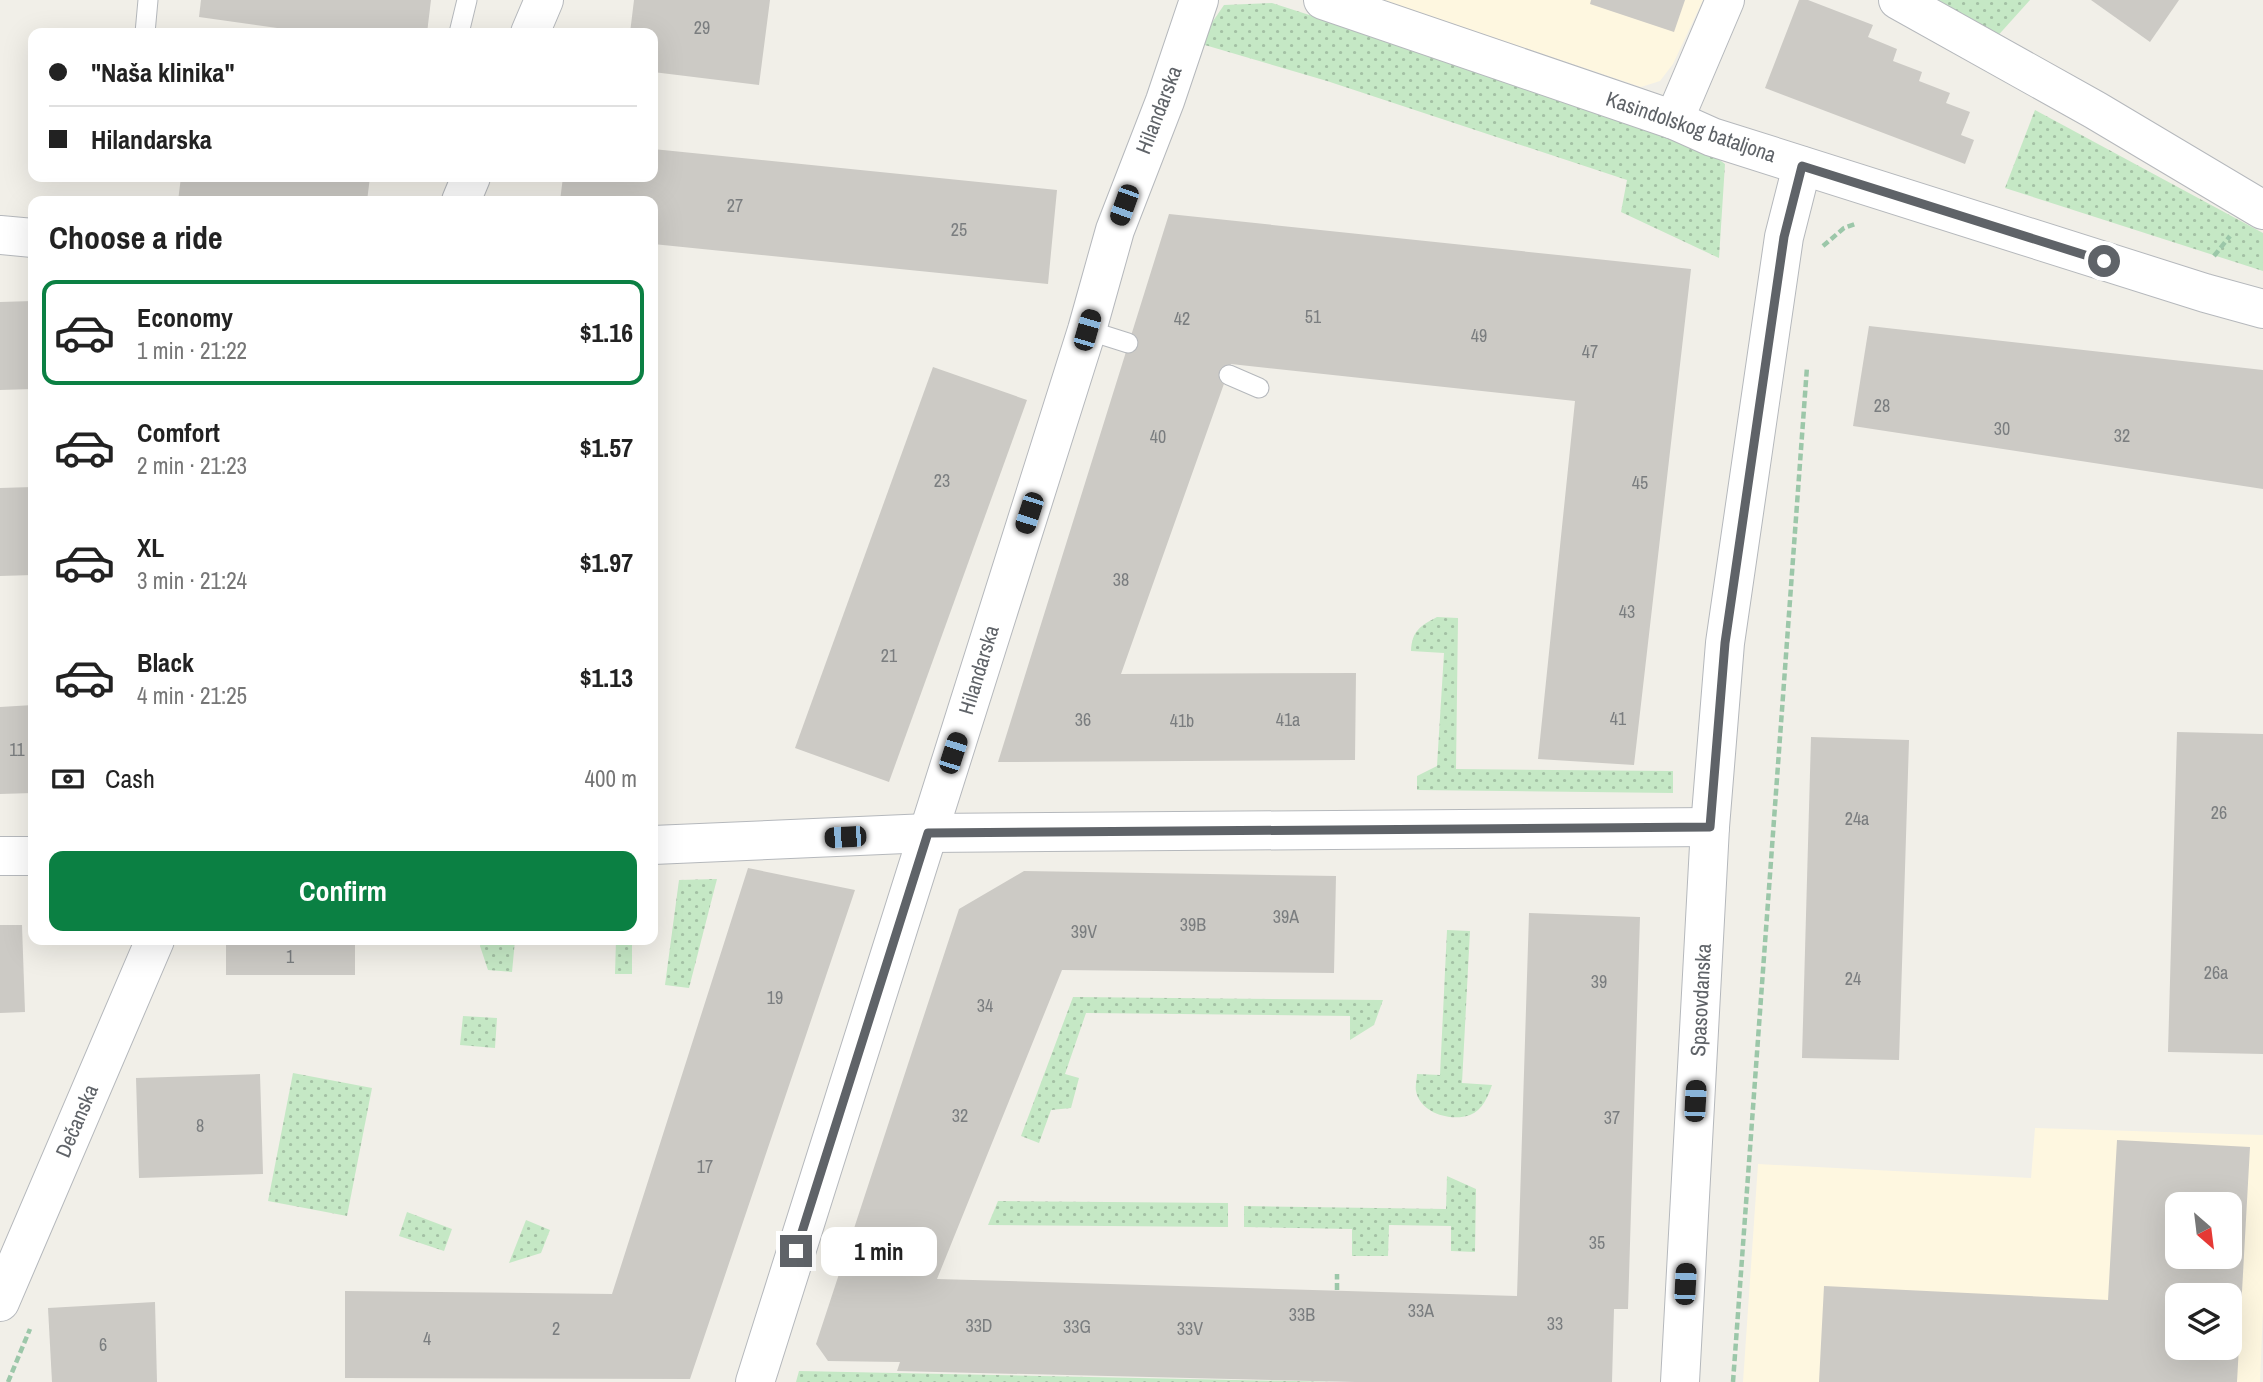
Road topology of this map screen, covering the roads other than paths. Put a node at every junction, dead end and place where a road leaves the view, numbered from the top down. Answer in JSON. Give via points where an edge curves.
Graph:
{"nodes":[{"id":1,"x":148,"y":0,"type":"edge"},
{"id":2,"x":467,"y":0,"type":"edge"},
{"id":3,"x":544,"y":0,"type":"edge"},
{"id":4,"x":1199,"y":0,"type":"edge"},
{"id":5,"x":1323,"y":0,"type":"edge"},
{"id":6,"x":1725,"y":0,"type":"edge"},
{"id":7,"x":1898,"y":0,"type":"edge"},
{"id":8,"x":145,"y":28,"type":"edge"},
{"id":9,"x":460,"y":28,"type":"edge"},
{"id":10,"x":532,"y":28,"type":"edge"},
{"id":11,"x":1674,"y":120,"type":"junction"},
{"id":12,"x":1802,"y":166,"type":"junction"},
{"id":13,"x":2248,"y":221,"type":"edge"},
{"id":14,"x":0,"y":235,"type":"edge"},
{"id":15,"x":28,"y":238,"type":"edge"},
{"id":16,"x":2263,"y":309,"type":"edge"},
{"id":17,"x":1087,"y":330,"type":"junction"},
{"id":18,"x":1128,"y":343,"type":"dead end"},
{"id":19,"x":1228,"y":375,"type":"dead end"},
{"id":20,"x":1259,"y":388,"type":"dead end"},
{"id":21,"x":1710,"y":827,"type":"junction"},
{"id":22,"x":928,"y":833,"type":"junction"},
{"id":23,"x":658,"y":845,"type":"edge"},
{"id":24,"x":0,"y":856,"type":"edge"},
{"id":25,"x":28,"y":856,"type":"edge"},
{"id":26,"x":153,"y":945,"type":"edge"},
{"id":27,"x":0,"y":1302,"type":"edge"},
{"id":28,"x":755,"y":1382,"type":"edge"},
{"id":29,"x":1680,"y":1382,"type":"edge"}],
"edges":[{"from":1,"to":8,"type":"lane"},
{"from":2,"to":9,"type":"lane"},
{"from":3,"to":10,"type":"street"},
{"from":4,"to":17,"type":"street","name":"Hilandarska","via":[[1115,230]]},
{"from":5,"to":11,"type":"street","name":"Kasindolskog bataljona"},
{"from":6,"to":11,"type":"street"},
{"from":7,"to":13,"type":"street","via":[[2095,110]]},
{"from":11,"to":12,"type":"street","name":"Kasindolskog bataljona"},
{"from":12,"to":16,"type":"street","name":"Kasindolskog bataljona"},
{"from":12,"to":21,"type":"street","name":"Spasovdanska","via":[[1784,237],[1725,643]]},
{"from":14,"to":15,"type":"street"},
{"from":17,"to":18,"type":"lane"},
{"from":17,"to":22,"type":"street","name":"Hilandarska"},
{"from":19,"to":20,"type":"lane"},
{"from":21,"to":22,"type":"street"},
{"from":21,"to":29,"type":"street","name":"Spasovdanska"},
{"from":22,"to":23,"type":"street"},
{"from":22,"to":28,"type":"street","name":"Hilandarska"},
{"from":24,"to":25,"type":"street"},
{"from":26,"to":27,"type":"street","name":"Dečanska"}]}
